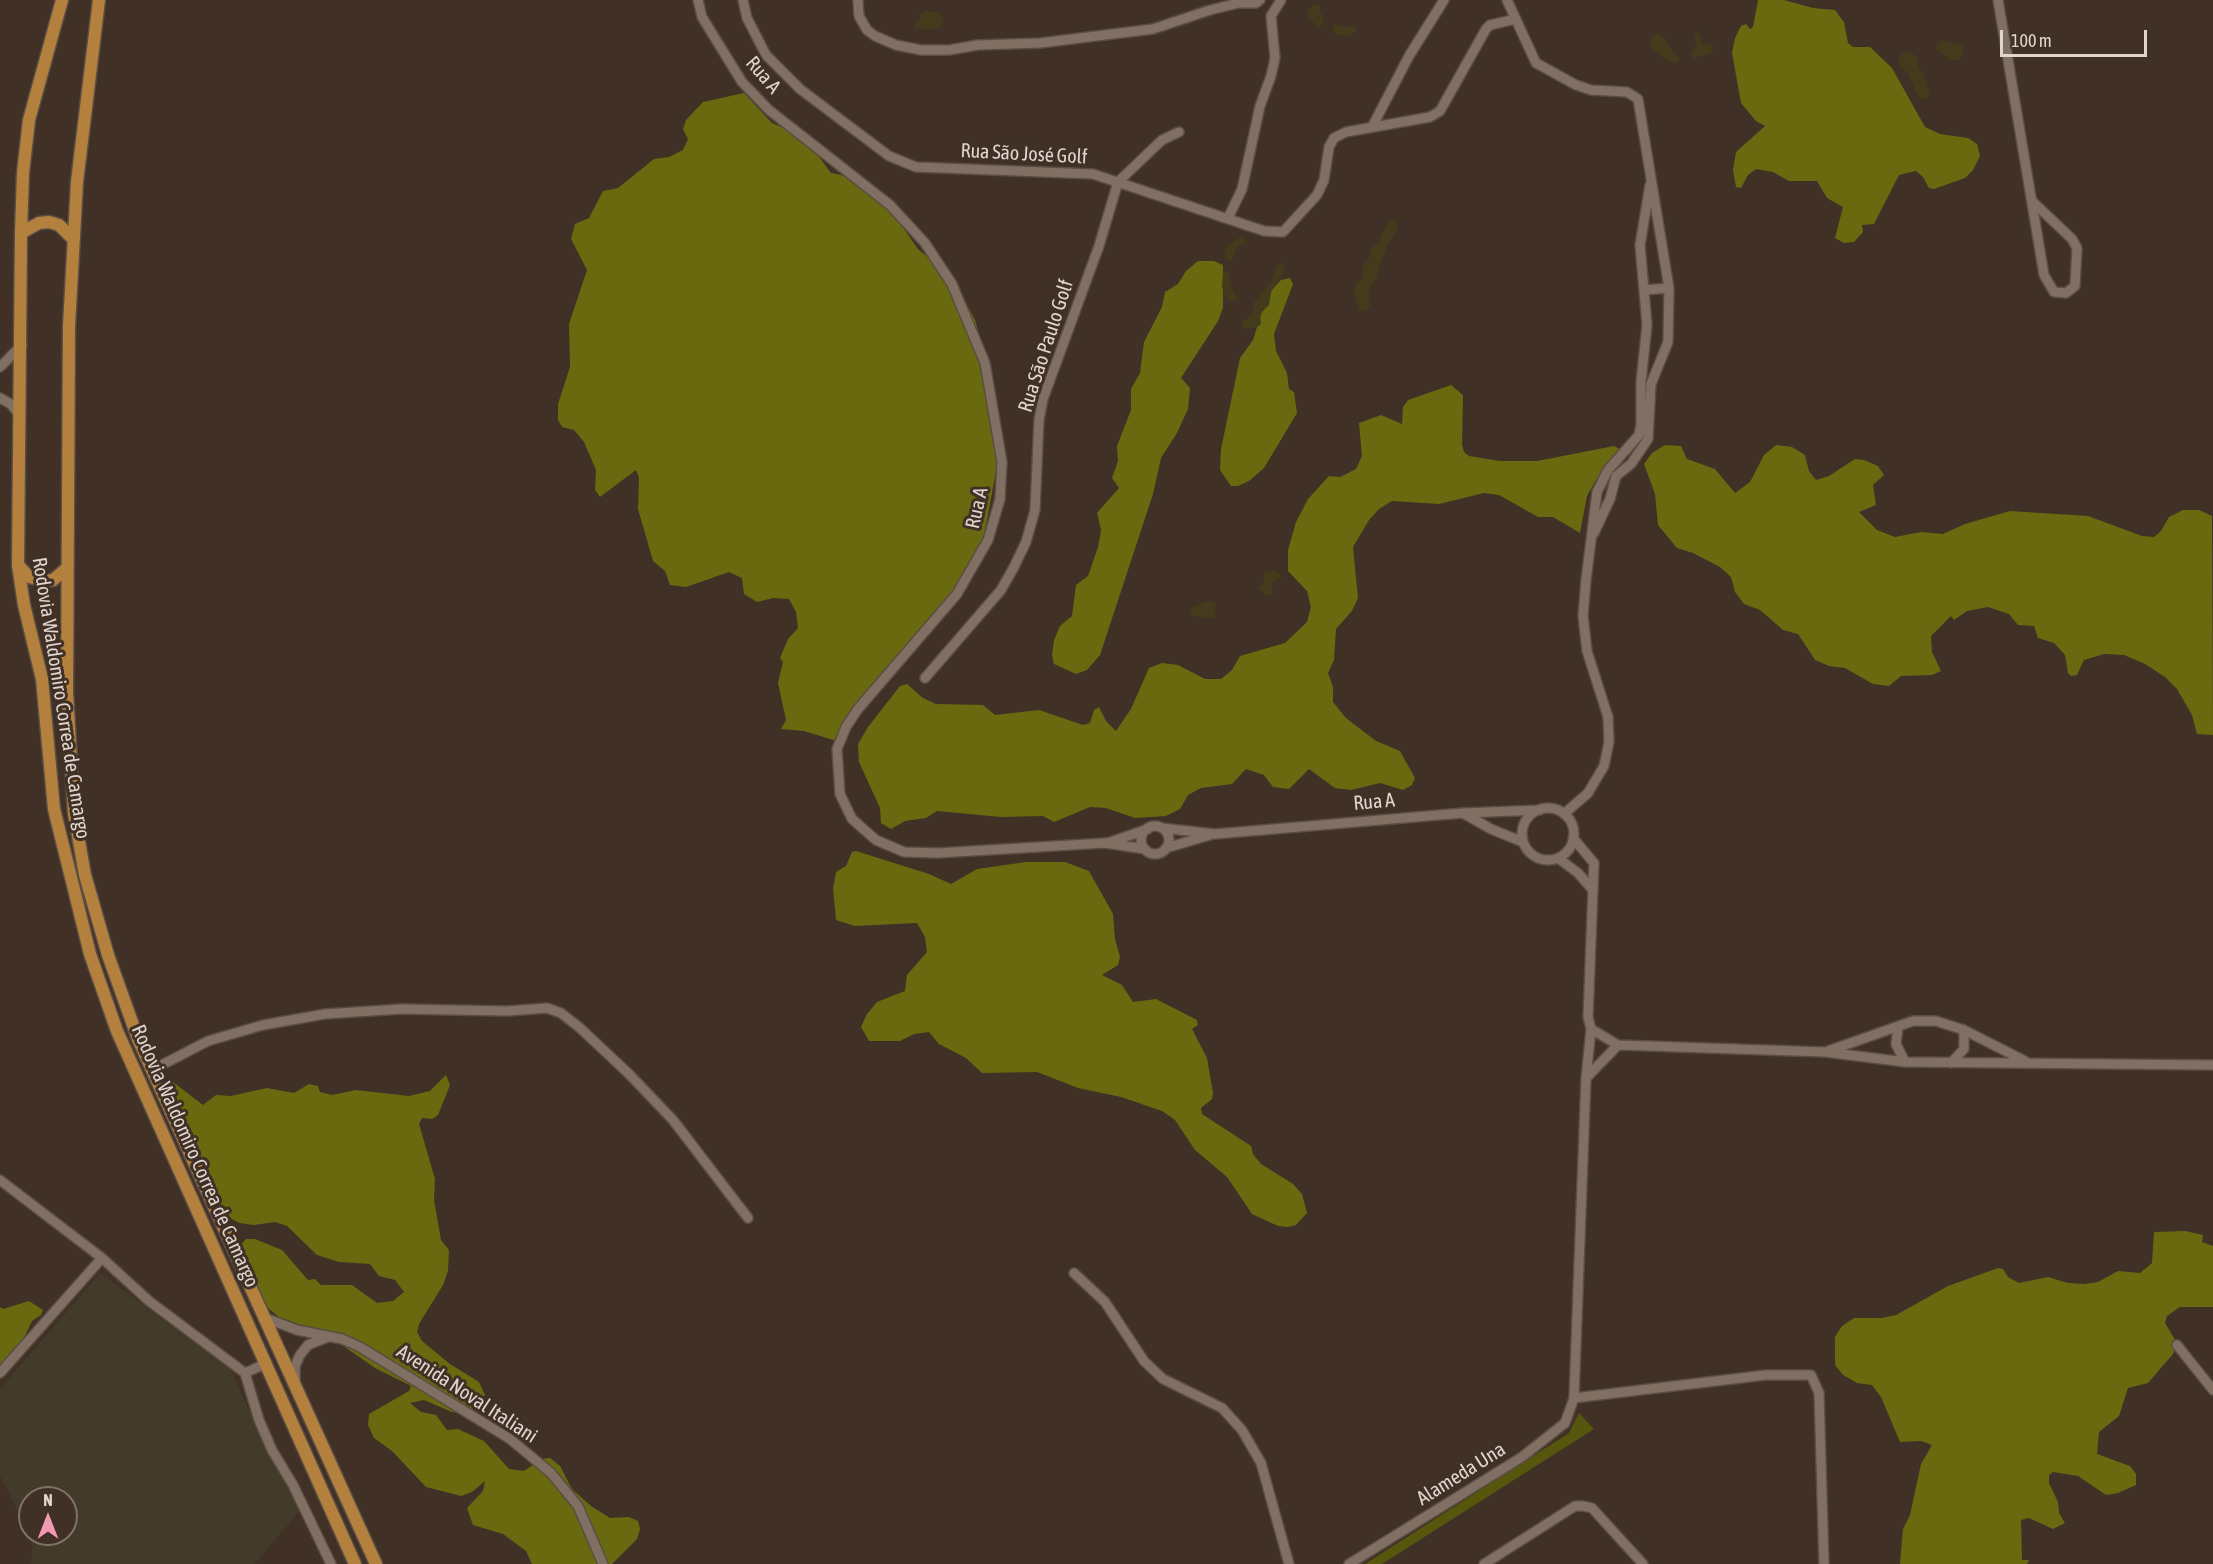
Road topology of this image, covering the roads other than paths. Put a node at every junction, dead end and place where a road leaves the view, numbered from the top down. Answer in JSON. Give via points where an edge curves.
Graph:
{"nodes":[{"id":1,"x":62,"y":0,"type":"edge"},
{"id":2,"x":99,"y":0,"type":"edge"},
{"id":3,"x":698,"y":0,"type":"edge"},
{"id":4,"x":743,"y":0,"type":"edge"},
{"id":5,"x":858,"y":0,"type":"edge"},
{"id":6,"x":1281,"y":0,"type":"edge"},
{"id":7,"x":1444,"y":0,"type":"edge"},
{"id":8,"x":1507,"y":0,"type":"edge"},
{"id":9,"x":1998,"y":0,"type":"edge"},
{"id":10,"x":1258,"y":2,"type":"edge"},
{"id":11,"x":1271,"y":16,"type":"junction"},
{"id":12,"x":1516,"y":19,"type":"junction"},
{"id":13,"x":1370,"y":128,"type":"junction"},
{"id":14,"x":1179,"y":132,"type":"dead end"},
{"id":15,"x":1118,"y":182,"type":"junction"},
{"id":16,"x":1650,"y":185,"type":"junction"},
{"id":17,"x":2032,"y":201,"type":"junction"},
{"id":18,"x":1228,"y":218,"type":"junction"},
{"id":19,"x":21,"y":233,"type":"junction"},
{"id":20,"x":74,"y":239,"type":"junction"},
{"id":21,"x":1669,"y":288,"type":"junction"},
{"id":22,"x":1644,"y":290,"type":"junction"},
{"id":23,"x":22,"y":345,"type":"junction"},
{"id":24,"x":0,"y":367,"type":"edge"},
{"id":25,"x":0,"y":398,"type":"edge"},
{"id":26,"x":21,"y":418,"type":"junction"},
{"id":27,"x":1593,"y":535,"type":"junction"},
{"id":28,"x":18,"y":565,"type":"junction"},
{"id":29,"x":66,"y":569,"type":"junction"},
{"id":30,"x":925,"y":678,"type":"dead end"},
{"id":31,"x":1540,"y":810,"type":"junction"},
{"id":32,"x":1463,"y":813,"type":"junction"},
{"id":33,"x":1564,"y":814,"type":"junction"},
{"id":34,"x":1162,"y":828,"type":"junction"},
{"id":35,"x":1148,"y":829,"type":"junction"},
{"id":36,"x":1215,"y":834,"type":"junction"},
{"id":37,"x":1573,"y":838,"type":"junction"},
{"id":38,"x":1523,"y":842,"type":"junction"},
{"id":39,"x":1105,"y":843,"type":"junction"},
{"id":40,"x":1166,"y":848,"type":"junction"},
{"id":41,"x":1145,"y":849,"type":"junction"},
{"id":42,"x":1558,"y":858,"type":"junction"},
{"id":43,"x":1593,"y":890,"type":"junction"},
{"id":44,"x":1898,"y":1027,"type":"junction"},
{"id":45,"x":1591,"y":1029,"type":"junction"},
{"id":46,"x":1964,"y":1030,"type":"junction"},
{"id":47,"x":1618,"y":1045,"type":"junction"},
{"id":48,"x":1825,"y":1052,"type":"junction"},
{"id":49,"x":1905,"y":1062,"type":"junction"},
{"id":50,"x":2027,"y":1062,"type":"junction"},
{"id":51,"x":1952,"y":1063,"type":"junction"},
{"id":52,"x":2213,"y":1065,"type":"edge"},
{"id":53,"x":152,"y":1070,"type":"junction"},
{"id":54,"x":1587,"y":1078,"type":"junction"},
{"id":55,"x":0,"y":1180,"type":"edge"},
{"id":56,"x":748,"y":1218,"type":"dead end"},
{"id":57,"x":102,"y":1258,"type":"junction"},
{"id":58,"x":1074,"y":1273,"type":"dead end"},
{"id":59,"x":265,"y":1318,"type":"junction"},
{"id":60,"x":330,"y":1336,"type":"junction"},
{"id":61,"x":2177,"y":1345,"type":"dead end"},
{"id":62,"x":267,"y":1363,"type":"junction"},
{"id":63,"x":0,"y":1373,"type":"edge"},
{"id":64,"x":245,"y":1373,"type":"junction"},
{"id":65,"x":2213,"y":1390,"type":"edge"},
{"id":66,"x":297,"y":1392,"type":"junction"},
{"id":67,"x":1574,"y":1398,"type":"junction"},
{"id":68,"x":331,"y":1564,"type":"edge"},
{"id":69,"x":355,"y":1564,"type":"edge"},
{"id":70,"x":376,"y":1564,"type":"edge"},
{"id":71,"x":603,"y":1564,"type":"edge"},
{"id":72,"x":1289,"y":1564,"type":"edge"},
{"id":73,"x":1349,"y":1564,"type":"edge"},
{"id":74,"x":1484,"y":1564,"type":"edge"},
{"id":75,"x":1643,"y":1564,"type":"edge"},
{"id":76,"x":1824,"y":1564,"type":"edge"}],
"edges":[{"from":1,"to":19,"type":"main road","name":"Rodovia Waldomiro Correa de Camargo","via":[[29,120]]},
{"from":2,"to":20,"type":"main road","name":"Rodovia Waldomiro Correa de Camargo"},
{"from":3,"to":39,"type":"street","name":"Rua A","via":[[702,17],[742,82],[769,110],[890,206],[925,243],[952,284],[985,363],[1002,462],[1000,499],[988,540],[957,594],[846,727],[837,748],[840,794],[852,819],[876,840],[904,852]]},
{"from":4,"to":15,"type":"street","name":"Rua São José Golf","via":[[747,18],[766,55],[800,89],[889,156],[916,167],[1094,174]]},
{"from":5,"to":10,"type":"street","via":[[867,30],[896,45],[921,50],[1040,43],[1153,29],[1210,10]]},
{"from":6,"to":11,"type":"street"},
{"from":7,"to":13,"type":"street"},
{"from":8,"to":12,"type":"street"},
{"from":9,"to":17,"type":"street"},
{"from":10,"to":11,"type":"street"},
{"from":11,"to":18,"type":"street","via":[[1275,58],[1242,189]]},
{"from":12,"to":13,"type":"street","via":[[1490,24],[1485,29],[1440,111],[1430,117]]},
{"from":12,"to":16,"type":"street","via":[[1536,63],[1576,85],[1627,92],[1638,99]]},
{"from":13,"to":18,"type":"street","name":"Rua São José Golf","via":[[1335,138],[1329,147],[1324,180],[1317,195],[1283,232],[1264,231]]},
{"from":14,"to":15,"type":"street","name":"Rua São Paulo Golf","via":[[1162,140]]},
{"from":15,"to":18,"type":"street","name":"Rua São José Golf"},
{"from":15,"to":30,"type":"street","name":"Rua São Paulo Golf","via":[[1043,399],[1036,499],[1026,542],[1001,590]]},
{"from":16,"to":21,"type":"street"},
{"from":16,"to":22,"type":"street","via":[[1640,245]]},
{"from":17,"to":17,"type":"street","via":[[2044,275],[2054,292],[2066,293],[2075,286],[2077,248]]},
{"from":19,"to":20,"type":"main road","via":[[39,222],[49,222],[59,225]]},
{"from":19,"to":23,"type":"main road","name":"Rodovia Waldomiro Correa de Camargo"},
{"from":20,"to":29,"type":"main road","name":"Rodovia Waldomiro Correa de Camargo"},
{"from":21,"to":22,"type":"street"},
{"from":21,"to":27,"type":"street","via":[[1668,342],[1651,384],[1648,439],[1616,477]]},
{"from":22,"to":27,"type":"street","via":[[1647,325],[1639,435],[1608,470],[1597,492]]},
{"from":23,"to":24,"type":"street"},
{"from":23,"to":26,"type":"main road","name":"Rodovia Waldomiro Correa de Camargo"},
{"from":25,"to":26,"type":"street","via":[[11,404]]},
{"from":26,"to":28,"type":"main road","name":"Rodovia Waldomiro Correa de Camargo"},
{"from":27,"to":33,"type":"street","via":[[1584,616],[1587,651],[1608,717],[1609,742],[1604,766],[1588,793]]},
{"from":28,"to":29,"type":"main road","via":[[37,581],[53,580]]},
{"from":28,"to":62,"type":"main road","name":"Rodovia Waldomiro Correa de Camargo","via":[[42,679],[54,809],[90,954],[148,1104]]},
{"from":29,"to":53,"type":"main road","name":"Rodovia Waldomiro Correa de Camargo","via":[[67,692],[74,813],[85,875],[108,954]]},
{"from":31,"to":32,"type":"street","name":"Rua A"},
{"from":31,"to":33,"type":"street","via":[[1548,808]]},
{"from":31,"to":38,"type":"street","via":[[1523,826]]},
{"from":32,"to":36,"type":"street","name":"Rua A"},
{"from":32,"to":38,"type":"street"},
{"from":33,"to":37,"type":"street","via":[[1573,829]]},
{"from":34,"to":35,"type":"street","name":"Rua A"},
{"from":34,"to":36,"type":"street","name":"Rua A"},
{"from":34,"to":40,"type":"street","via":[[1169,839]]},
{"from":35,"to":39,"type":"street","name":"Rua A"},
{"from":35,"to":41,"type":"street","via":[[1141,841]]},
{"from":36,"to":40,"type":"street","name":"Rua A"},
{"from":37,"to":42,"type":"street"},
{"from":37,"to":43,"type":"street","via":[[1594,863]]},
{"from":38,"to":42,"type":"street","via":[[1540,859]]},
{"from":39,"to":41,"type":"street","name":"Rua A"},
{"from":40,"to":41,"type":"street","name":"Rua A","via":[[1158,854]]},
{"from":42,"to":43,"type":"street"},
{"from":43,"to":45,"type":"street","via":[[1588,1017]]},
{"from":44,"to":46,"type":"street","via":[[1913,1021],[1936,1021]]},
{"from":44,"to":48,"type":"street"},
{"from":44,"to":49,"type":"street","via":[[1896,1044]]},
{"from":45,"to":47,"type":"street"},
{"from":45,"to":54,"type":"street"},
{"from":46,"to":50,"type":"street"},
{"from":46,"to":51,"type":"street","via":[[1964,1049]]},
{"from":47,"to":48,"type":"street"},
{"from":47,"to":54,"type":"street"},
{"from":48,"to":49,"type":"street"},
{"from":49,"to":51,"type":"street"},
{"from":50,"to":51,"type":"street"},
{"from":50,"to":52,"type":"street"},
{"from":53,"to":56,"type":"street","via":[[208,1041],[263,1025],[325,1014],[547,1008],[580,1028],[637,1082],[673,1120]]},
{"from":53,"to":59,"type":"main road","name":"Rodovia Waldomiro Correa de Camargo"},
{"from":54,"to":67,"type":"street"},
{"from":55,"to":57,"type":"street"},
{"from":57,"to":63,"type":"street"},
{"from":57,"to":64,"type":"street","via":[[148,1301]]},
{"from":58,"to":72,"type":"street","via":[[1105,1302],[1144,1361],[1163,1379],[1222,1408],[1242,1430],[1261,1463]]},
{"from":59,"to":60,"type":"street","name":"Avenida Noval Italiani","via":[[297,1330]]},
{"from":59,"to":66,"type":"main road","name":"Rodovia Waldomiro Correa de Camargo"},
{"from":60,"to":66,"type":"street","via":[[318,1339],[300,1355],[294,1378]]},
{"from":60,"to":71,"type":"street","name":"Avenida Noval Italiani","via":[[360,1347],[510,1439],[551,1473],[578,1506]]},
{"from":61,"to":65,"type":"street"},
{"from":62,"to":64,"type":"street"},
{"from":62,"to":69,"type":"main road","name":"Rodovia Waldomiro Correa de Camargo"},
{"from":64,"to":68,"type":"street","via":[[272,1450]]},
{"from":66,"to":70,"type":"main road","name":"Rodovia Waldomiro Correa de Camargo"},
{"from":67,"to":73,"type":"street","name":"Alameda Una","via":[[1565,1423],[1522,1457]]},
{"from":67,"to":76,"type":"street","via":[[1766,1375],[1811,1375],[1819,1393]]},
{"from":74,"to":75,"type":"street","via":[[1575,1506],[1584,1506],[1592,1508]]}]}
